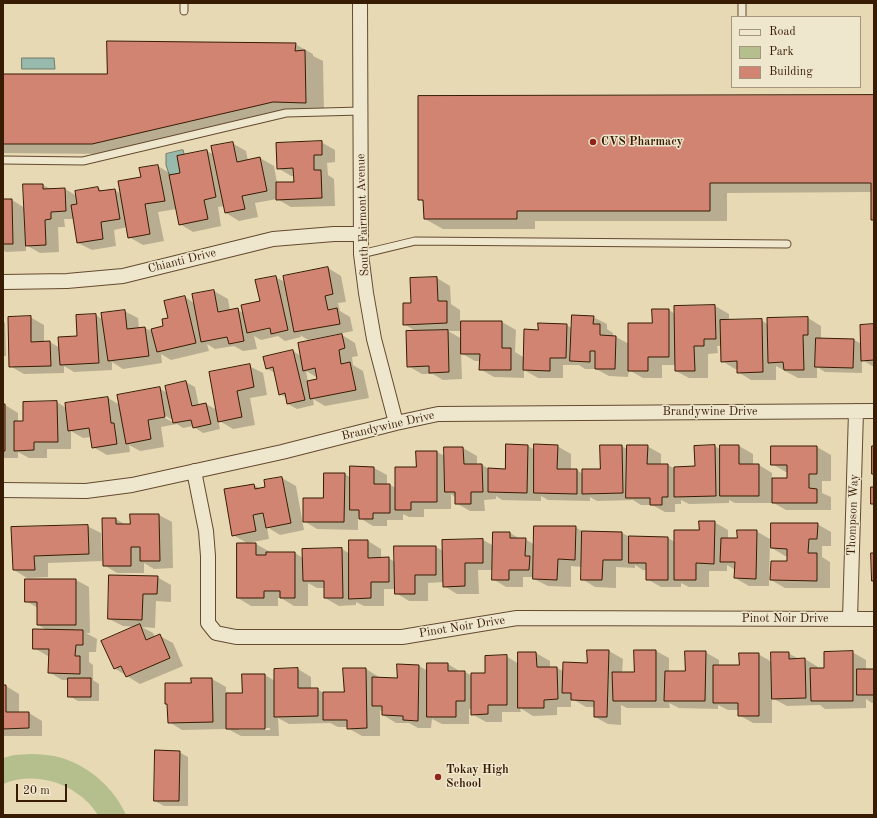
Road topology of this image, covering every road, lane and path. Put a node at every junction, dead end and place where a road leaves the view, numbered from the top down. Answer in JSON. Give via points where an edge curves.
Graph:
{"nodes":[{"id":1,"x":360,"y":3,"type":"edge"},
{"id":2,"x":742,"y":3,"type":"edge"},
{"id":3,"x":742,"y":16,"type":"edge"},
{"id":4,"x":360,"y":111,"type":"junction"},
{"id":5,"x":3,"y":160,"type":"edge"},
{"id":6,"x":361,"y":234,"type":"junction"},
{"id":7,"x":787,"y":244,"type":"dead end"},
{"id":8,"x":361,"y":254,"type":"junction"},
{"id":9,"x":3,"y":282,"type":"edge"},
{"id":10,"x":874,"y":411,"type":"edge"},
{"id":11,"x":856,"y":412,"type":"junction"},
{"id":12,"x":396,"y":423,"type":"junction"},
{"id":13,"x":194,"y":471,"type":"junction"},
{"id":14,"x":3,"y":490,"type":"edge"},
{"id":15,"x":850,"y":619,"type":"junction"},
{"id":16,"x":874,"y":619,"type":"edge"}],
"edges":[{"from":1,"to":4,"type":"street","name":"South Fairmont Avenue"},
{"from":2,"to":3,"type":"lane"},
{"from":4,"to":5,"type":"lane","via":[[286,114],[84,161]]},
{"from":4,"to":6,"type":"street","name":"South Fairmont Avenue"},
{"from":6,"to":8,"type":"street","name":"South Fairmont Avenue"},
{"from":6,"to":9,"type":"street","name":"Chianti Drive","via":[[273,239],[123,276],[67,282]]},
{"from":7,"to":8,"type":"lane","via":[[415,241]]},
{"from":8,"to":12,"type":"street","name":"South Fairmont Avenue","via":[[374,339]]},
{"from":10,"to":11,"type":"street","name":"Brandywine Drive"},
{"from":11,"to":12,"type":"street","name":"Brandywine Drive","via":[[438,414]]},
{"from":11,"to":15,"type":"street","name":"Thompson Way"},
{"from":12,"to":13,"type":"street","name":"Brandywine Drive"},
{"from":13,"to":14,"type":"street","name":"Brandywine Drive","via":[[132,485],[86,491]]},
{"from":13,"to":15,"type":"street","name":"Pinot Noir Drive","via":[[206,531],[208,623],[216,633],[236,637],[402,637],[517,618]]},
{"from":15,"to":16,"type":"street","name":"Pinot Noir Drive"}]}
